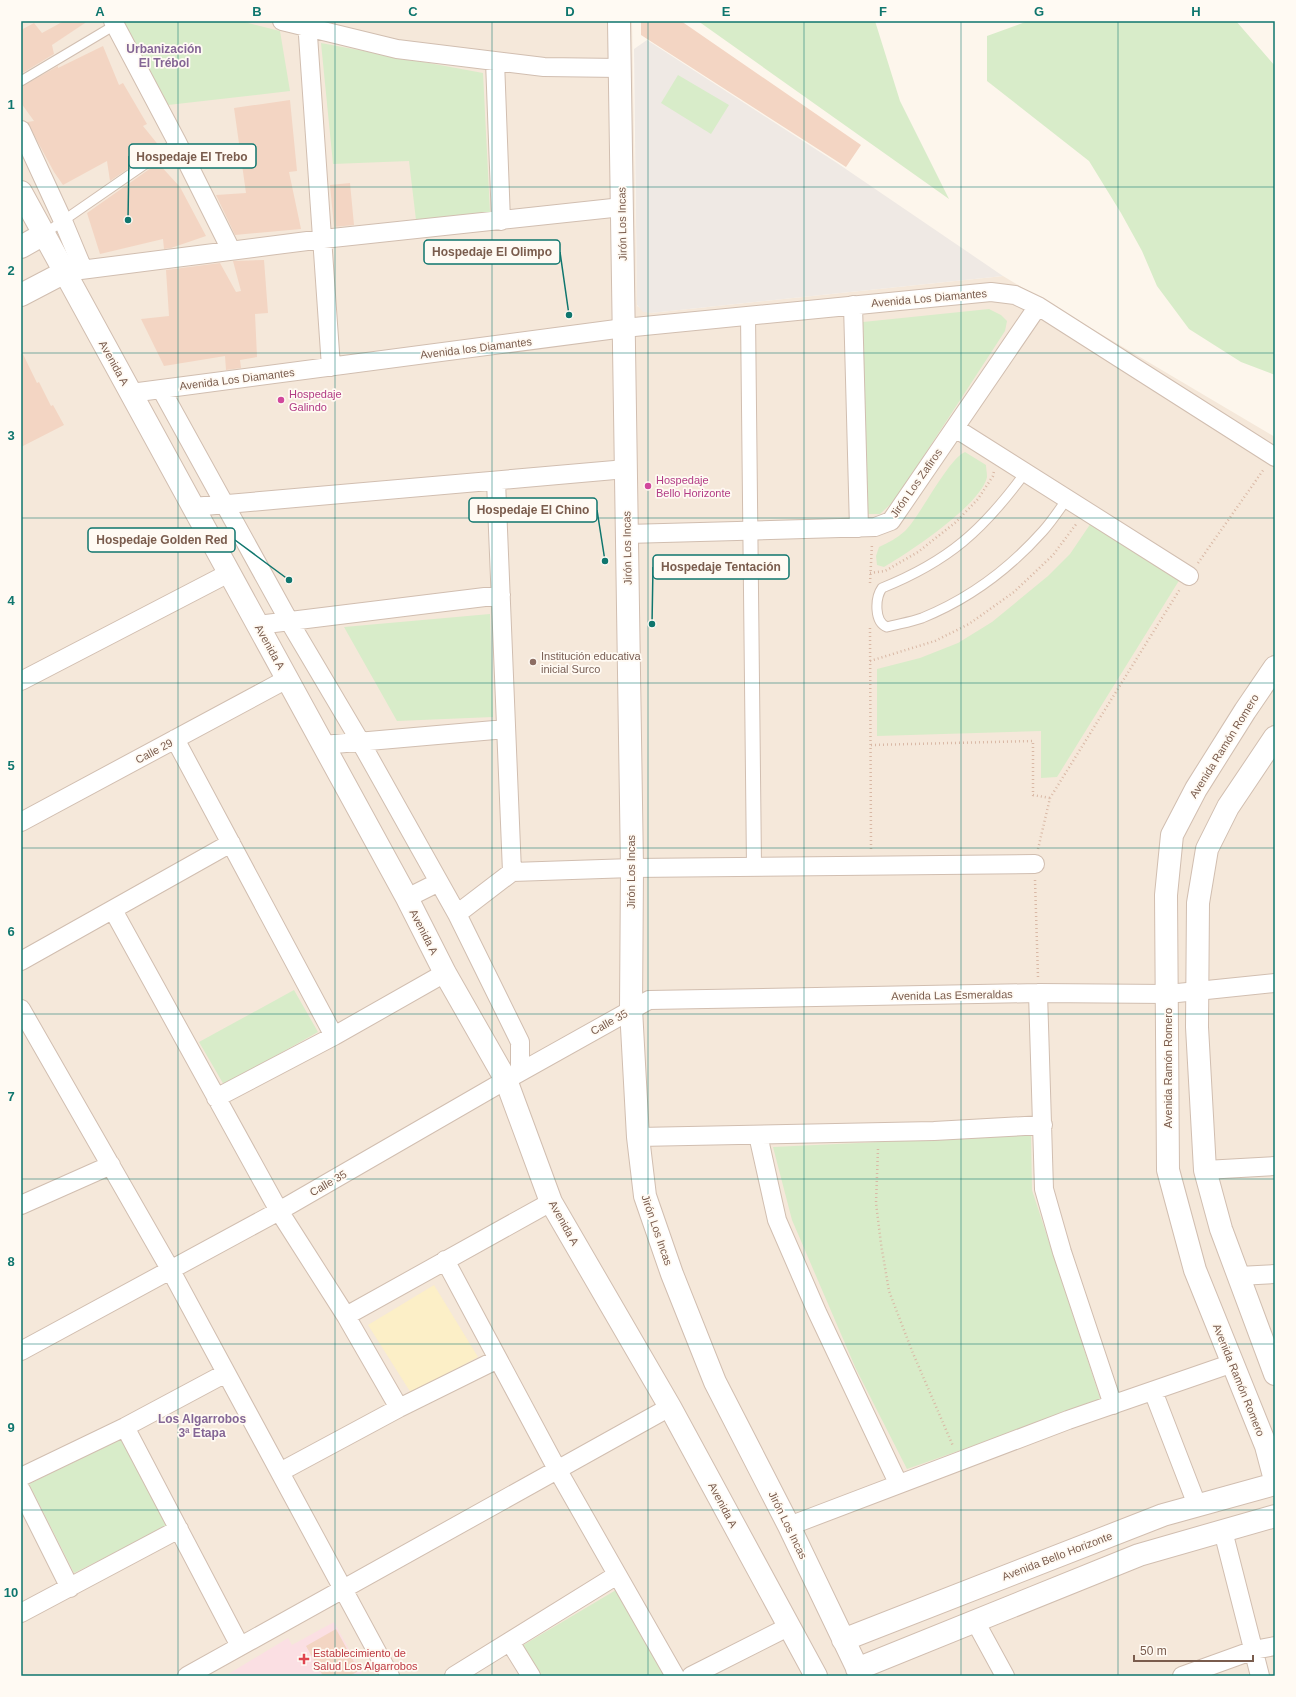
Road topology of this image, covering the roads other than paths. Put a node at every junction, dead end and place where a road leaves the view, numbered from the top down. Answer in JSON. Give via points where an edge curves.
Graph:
{"nodes":[{"id":1,"x":282,"y":21,"type":"edge"},
{"id":2,"x":619,"y":21,"type":"edge"},
{"id":3,"x":114,"y":23,"type":"edge"},
{"id":4,"x":307,"y":24,"type":"edge"},
{"id":5,"x":495,"y":61,"type":"junction"},
{"id":6,"x":620,"y":68,"type":"junction"},
{"id":7,"x":21,"y":81,"type":"edge"},
{"id":8,"x":21,"y":130,"type":"edge"},
{"id":9,"x":177,"y":142,"type":"junction"},
{"id":10,"x":21,"y":192,"type":"edge"},
{"id":11,"x":622,"y":207,"type":"junction"},
{"id":12,"x":63,"y":221,"type":"junction"},
{"id":13,"x":501,"y":221,"type":"junction"},
{"id":14,"x":44,"y":234,"type":"junction"},
{"id":15,"x":323,"y":239,"type":"junction"},
{"id":16,"x":21,"y":247,"type":"edge"},
{"id":17,"x":231,"y":250,"type":"junction"},
{"id":18,"x":74,"y":270,"type":"junction"},
{"id":19,"x":21,"y":295,"type":"edge"},
{"id":20,"x":854,"y":305,"type":"junction"},
{"id":21,"x":1038,"y":306,"type":"junction"},
{"id":22,"x":748,"y":315,"type":"junction"},
{"id":23,"x":616,"y":329,"type":"junction"},
{"id":24,"x":337,"y":366,"type":"junction"},
{"id":25,"x":161,"y":389,"type":"junction"},
{"id":26,"x":131,"y":393,"type":"junction"},
{"id":27,"x":955,"y":428,"type":"junction"},
{"id":28,"x":1274,"y":456,"type":"edge"},
{"id":29,"x":626,"y":469,"type":"junction"},
{"id":30,"x":1025,"y":473,"type":"junction"},
{"id":31,"x":496,"y":480,"type":"junction"},
{"id":32,"x":1067,"y":499,"type":"junction"},
{"id":33,"x":226,"y":504,"type":"junction"},
{"id":34,"x":193,"y":507,"type":"junction"},
{"id":35,"x":859,"y":528,"type":"junction"},
{"id":36,"x":749,"y":531,"type":"junction"},
{"id":37,"x":627,"y":534,"type":"junction"},
{"id":38,"x":229,"y":573,"type":"junction"},
{"id":39,"x":1189,"y":576,"type":"road end"},
{"id":40,"x":501,"y":595,"type":"junction"},
{"id":41,"x":289,"y":621,"type":"junction"},
{"id":42,"x":258,"y":625,"type":"junction"},
{"id":43,"x":1275,"y":667,"type":"edge"},
{"id":44,"x":287,"y":679,"type":"junction"},
{"id":45,"x":21,"y":681,"type":"edge"},
{"id":46,"x":506,"y":729,"type":"junction"},
{"id":47,"x":1275,"y":737,"type":"edge"},
{"id":48,"x":175,"y":739,"type":"junction"},
{"id":49,"x":360,"y":742,"type":"junction"},
{"id":50,"x":323,"y":745,"type":"junction"},
{"id":51,"x":21,"y":822,"type":"edge"},
{"id":52,"x":230,"y":843,"type":"junction"},
{"id":53,"x":1034,"y":864,"type":"road end"},
{"id":54,"x":754,"y":867,"type":"junction"},
{"id":55,"x":632,"y":868,"type":"junction"},
{"id":56,"x":512,"y":872,"type":"junction"},
{"id":57,"x":439,"y":882,"type":"junction"},
{"id":58,"x":407,"y":898,"type":"junction"},
{"id":59,"x":113,"y":910,"type":"junction"},
{"id":60,"x":457,"y":914,"type":"junction"},
{"id":61,"x":21,"y":961,"type":"edge"},
{"id":62,"x":445,"y":973,"type":"junction"},
{"id":63,"x":1275,"y":983,"type":"edge"},
{"id":64,"x":1198,"y":990,"type":"junction"},
{"id":65,"x":1038,"y":993,"type":"junction"},
{"id":66,"x":1168,"y":994,"type":"junction"},
{"id":67,"x":21,"y":1009,"type":"edge"},
{"id":68,"x":631,"y":1009,"type":"junction"},
{"id":69,"x":334,"y":1036,"type":"junction"},
{"id":70,"x":513,"y":1076,"type":"junction"},
{"id":71,"x":216,"y":1098,"type":"junction"},
{"id":72,"x":1043,"y":1124,"type":"junction"},
{"id":73,"x":758,"y":1135,"type":"junction"},
{"id":74,"x":638,"y":1137,"type":"junction"},
{"id":75,"x":111,"y":1166,"type":"junction"},
{"id":76,"x":1275,"y":1166,"type":"edge"},
{"id":77,"x":1205,"y":1170,"type":"junction"},
{"id":78,"x":551,"y":1202,"type":"junction"},
{"id":79,"x":21,"y":1205,"type":"edge"},
{"id":80,"x":278,"y":1211,"type":"junction"},
{"id":81,"x":445,"y":1260,"type":"junction"},
{"id":82,"x":170,"y":1269,"type":"junction"},
{"id":83,"x":1275,"y":1274,"type":"edge"},
{"id":84,"x":1239,"y":1276,"type":"junction"},
{"id":85,"x":346,"y":1316,"type":"junction"},
{"id":86,"x":21,"y":1351,"type":"edge"},
{"id":87,"x":498,"y":1360,"type":"junction"},
{"id":88,"x":1233,"y":1363,"type":"junction"},
{"id":89,"x":226,"y":1373,"type":"junction"},
{"id":90,"x":1275,"y":1374,"type":"edge"},
{"id":91,"x":1153,"y":1391,"type":"junction"},
{"id":92,"x":1113,"y":1405,"type":"junction"},
{"id":93,"x":670,"y":1407,"type":"junction"},
{"id":94,"x":399,"y":1408,"type":"junction"},
{"id":95,"x":125,"y":1427,"type":"junction"},
{"id":96,"x":557,"y":1469,"type":"junction"},
{"id":97,"x":280,"y":1472,"type":"junction"},
{"id":98,"x":21,"y":1477,"type":"edge"},
{"id":99,"x":1275,"y":1480,"type":"edge"},
{"id":100,"x":898,"y":1483,"type":"junction"},
{"id":101,"x":1275,"y":1484,"type":"edge"},
{"id":102,"x":21,"y":1490,"type":"edge"},
{"id":103,"x":1197,"y":1506,"type":"junction"},
{"id":104,"x":1275,"y":1516,"type":"edge"},
{"id":105,"x":789,"y":1526,"type":"junction"},
{"id":106,"x":179,"y":1529,"type":"junction"},
{"id":107,"x":1223,"y":1531,"type":"junction"},
{"id":108,"x":618,"y":1575,"type":"junction"},
{"id":109,"x":70,"y":1588,"type":"junction"},
{"id":110,"x":344,"y":1588,"type":"junction"},
{"id":111,"x":21,"y":1613,"type":"edge"},
{"id":112,"x":975,"y":1622,"type":"junction"},
{"id":113,"x":788,"y":1627,"type":"junction"},
{"id":114,"x":842,"y":1640,"type":"junction"},
{"id":115,"x":510,"y":1642,"type":"junction"},
{"id":116,"x":240,"y":1646,"type":"junction"},
{"id":117,"x":1275,"y":1646,"type":"edge"},
{"id":118,"x":1254,"y":1650,"type":"junction"},
{"id":119,"x":859,"y":1673,"type":"edge"},
{"id":120,"x":187,"y":1676,"type":"edge"},
{"id":121,"x":390,"y":1676,"type":"edge"},
{"id":122,"x":454,"y":1676,"type":"edge"},
{"id":123,"x":531,"y":1676,"type":"edge"},
{"id":124,"x":675,"y":1676,"type":"edge"},
{"id":125,"x":691,"y":1676,"type":"edge"},
{"id":126,"x":816,"y":1676,"type":"edge"},
{"id":127,"x":1005,"y":1676,"type":"edge"},
{"id":128,"x":1182,"y":1676,"type":"edge"},
{"id":129,"x":1260,"y":1676,"type":"edge"}],
"edges":[{"from":1,"to":4,"type":"street"},
{"from":2,"to":6,"type":"street","name":"Jirón Los Incas"},
{"from":3,"to":7,"type":"lane"},
{"from":3,"to":9,"type":"street"},
{"from":4,"to":5,"type":"street","via":[[397,49]]},
{"from":4,"to":15,"type":"street"},
{"from":5,"to":6,"type":"street","via":[[544,67]]},
{"from":5,"to":13,"type":"street"},
{"from":6,"to":11,"type":"street","name":"Jirón Los Incas"},
{"from":8,"to":12,"type":"street"},
{"from":9,"to":12,"type":"lane"},
{"from":9,"to":17,"type":"street"},
{"from":10,"to":14,"type":"street","name":"Avenida A"},
{"from":11,"to":13,"type":"street"},
{"from":11,"to":23,"type":"street","name":"Jirón Los Incas"},
{"from":12,"to":14,"type":"lane"},
{"from":12,"to":18,"type":"street"},
{"from":13,"to":15,"type":"street"},
{"from":14,"to":16,"type":"street"},
{"from":14,"to":18,"type":"street","name":"Avenida A"},
{"from":15,"to":17,"type":"street"},
{"from":15,"to":24,"type":"street"},
{"from":17,"to":18,"type":"street"},
{"from":18,"to":19,"type":"street"},
{"from":18,"to":26,"type":"street","name":"Avenida A"},
{"from":20,"to":21,"type":"street","name":"Avenida Los Diamantes","via":[[991,292],[1015,295]]},
{"from":20,"to":22,"type":"street","name":"Avenida Los Diamantes"},
{"from":20,"to":35,"type":"street"},
{"from":21,"to":27,"type":"street","name":"Jirón Los Zafiros"},
{"from":21,"to":28,"type":"street","name":"Avenida Los Diamantes"},
{"from":22,"to":23,"type":"street","name":"Avenida Los Diamantes"},
{"from":22,"to":36,"type":"street"},
{"from":23,"to":24,"type":"street","name":"Avenida los Diamantes"},
{"from":23,"to":29,"type":"street","name":"Jirón Los Incas"},
{"from":24,"to":25,"type":"street","name":"Avenida Los Diamantes"},
{"from":25,"to":26,"type":"street","name":"Avenida Los Diamantes"},
{"from":25,"to":33,"type":"street"},
{"from":26,"to":34,"type":"street","name":"Avenida A"},
{"from":27,"to":30,"type":"street"},
{"from":27,"to":35,"type":"street","name":"Jirón Los Zafiros","via":[[891,520],[875,527]]},
{"from":29,"to":31,"type":"street"},
{"from":29,"to":37,"type":"street","name":"Jirón Los Incas"},
{"from":30,"to":32,"type":"street"},
{"from":30,"to":32,"type":"lane","via":[[981,527],[957,548],[928,566],[882,588],[877,600],[881,625],[887,627],[921,618],[954,604],[982,586],[1043,531]]},
{"from":31,"to":33,"type":"street"},
{"from":31,"to":40,"type":"street"},
{"from":32,"to":39,"type":"street"},
{"from":33,"to":34,"type":"street"},
{"from":33,"to":41,"type":"street"},
{"from":34,"to":38,"type":"street","name":"Avenida A"},
{"from":35,"to":36,"type":"street","name":"Jirón Los Zafiros"},
{"from":36,"to":37,"type":"street","name":"Jirón Los Zafiros"},
{"from":36,"to":54,"type":"street"},
{"from":37,"to":55,"type":"street","name":"Jirón Los Incas"},
{"from":38,"to":42,"type":"street","name":"Avenida A"},
{"from":38,"to":45,"type":"street"},
{"from":40,"to":41,"type":"street"},
{"from":40,"to":46,"type":"street"},
{"from":41,"to":42,"type":"street"},
{"from":41,"to":49,"type":"street"},
{"from":42,"to":44,"type":"street","name":"Avenida A"},
{"from":43,"to":66,"type":"street","name":"Avenida Ramón Romero","via":[[1196,790],[1172,835],[1166,895]]},
{"from":44,"to":48,"type":"street","name":"Calle 29"},
{"from":44,"to":50,"type":"street","name":"Avenida A"},
{"from":46,"to":49,"type":"street"},
{"from":46,"to":56,"type":"street"},
{"from":47,"to":64,"type":"street","via":[[1228,807],[1207,849],[1198,902]]},
{"from":48,"to":51,"type":"street","name":"Calle 29"},
{"from":48,"to":52,"type":"street"},
{"from":49,"to":50,"type":"street"},
{"from":49,"to":57,"type":"street"},
{"from":50,"to":58,"type":"street","name":"Avenida A"},
{"from":52,"to":59,"type":"street"},
{"from":52,"to":69,"type":"street"},
{"from":53,"to":54,"type":"street"},
{"from":54,"to":55,"type":"street"},
{"from":55,"to":56,"type":"street"},
{"from":55,"to":68,"type":"street","name":"Jirón Los Incas"},
{"from":56,"to":60,"type":"street"},
{"from":57,"to":58,"type":"street"},
{"from":57,"to":60,"type":"street"},
{"from":58,"to":62,"type":"street","name":"Avenida A"},
{"from":59,"to":61,"type":"street"},
{"from":59,"to":71,"type":"street"},
{"from":60,"to":70,"type":"street","via":[[520,1042]]},
{"from":62,"to":69,"type":"street"},
{"from":62,"to":70,"type":"street","name":"Avenida A"},
{"from":63,"to":64,"type":"street","name":"Avenida Las Esmeraldas"},
{"from":64,"to":66,"type":"street","name":"Avenida Las Esmeraldas"},
{"from":64,"to":77,"type":"street","via":[[1197,1027]]},
{"from":65,"to":66,"type":"street","name":"Avenida Las Esmeraldas"},
{"from":65,"to":68,"type":"street","name":"Avenida Las Esmeraldas","via":[[649,1000]]},
{"from":65,"to":72,"type":"street"},
{"from":66,"to":88,"type":"street","name":"Avenida Ramón Romero","via":[[1168,1170],[1195,1270]]},
{"from":67,"to":75,"type":"street"},
{"from":68,"to":70,"type":"street","name":"Calle 35"},
{"from":68,"to":74,"type":"street","name":"Jirón Los Incas"},
{"from":69,"to":71,"type":"street"},
{"from":70,"to":78,"type":"street","name":"Avenida A"},
{"from":70,"to":80,"type":"street","name":"Calle 35"},
{"from":71,"to":80,"type":"street"},
{"from":72,"to":73,"type":"street","via":[[934,1131]]},
{"from":72,"to":92,"type":"street","via":[[1044,1189],[1062,1252]]},
{"from":73,"to":74,"type":"street"},
{"from":73,"to":100,"type":"street","via":[[777,1220],[817,1312]]},
{"from":74,"to":105,"type":"street","name":"Jirón Los Incas","via":[[644,1196],[675,1281],[715,1382]]},
{"from":75,"to":79,"type":"street"},
{"from":75,"to":82,"type":"street"},
{"from":76,"to":77,"type":"street"},
{"from":77,"to":84,"type":"street"},
{"from":78,"to":81,"type":"street"},
{"from":78,"to":93,"type":"street","name":"Avenida A"},
{"from":80,"to":82,"type":"street","name":"Calle 35"},
{"from":80,"to":85,"type":"street"},
{"from":81,"to":85,"type":"street"},
{"from":81,"to":87,"type":"street"},
{"from":82,"to":86,"type":"street","name":"Calle 35"},
{"from":82,"to":89,"type":"street"},
{"from":83,"to":84,"type":"street"},
{"from":84,"to":90,"type":"street"},
{"from":85,"to":94,"type":"street"},
{"from":87,"to":94,"type":"street"},
{"from":87,"to":96,"type":"street"},
{"from":88,"to":91,"type":"street"},
{"from":88,"to":99,"type":"street","name":"Avenida Ramón Romero","via":[[1266,1446]]},
{"from":89,"to":95,"type":"street"},
{"from":89,"to":97,"type":"street"},
{"from":91,"to":92,"type":"street"},
{"from":91,"to":103,"type":"street"},
{"from":92,"to":100,"type":"street"},
{"from":93,"to":96,"type":"street"},
{"from":93,"to":113,"type":"street","name":"Avenida A"},
{"from":94,"to":97,"type":"street"},
{"from":95,"to":98,"type":"street"},
{"from":95,"to":106,"type":"street"},
{"from":96,"to":108,"type":"street"},
{"from":96,"to":110,"type":"street"},
{"from":97,"to":110,"type":"street"},
{"from":100,"to":105,"type":"street"},
{"from":101,"to":103,"type":"street","name":"Avenida Bello Horizonte"},
{"from":102,"to":109,"type":"street"},
{"from":103,"to":114,"type":"street","name":"Avenida Bello Horizonte","via":[[1163,1515]]},
{"from":104,"to":107,"type":"street"},
{"from":105,"to":114,"type":"street","name":"Jirón Los Incas"},
{"from":106,"to":109,"type":"street"},
{"from":106,"to":116,"type":"street"},
{"from":107,"to":112,"type":"street","via":[[1139,1555]]},
{"from":107,"to":118,"type":"street"},
{"from":108,"to":115,"type":"street"},
{"from":108,"to":124,"type":"street"},
{"from":109,"to":111,"type":"street"},
{"from":110,"to":116,"type":"street"},
{"from":110,"to":121,"type":"street"},
{"from":112,"to":119,"type":"street"},
{"from":112,"to":127,"type":"street"},
{"from":113,"to":125,"type":"street"},
{"from":113,"to":126,"type":"street","name":"Avenida A"},
{"from":114,"to":119,"type":"street","name":"Jirón Los Incas"},
{"from":115,"to":122,"type":"street"},
{"from":115,"to":123,"type":"street"},
{"from":116,"to":120,"type":"street"},
{"from":117,"to":118,"type":"street"},
{"from":118,"to":128,"type":"street"},
{"from":118,"to":129,"type":"street"}]}
